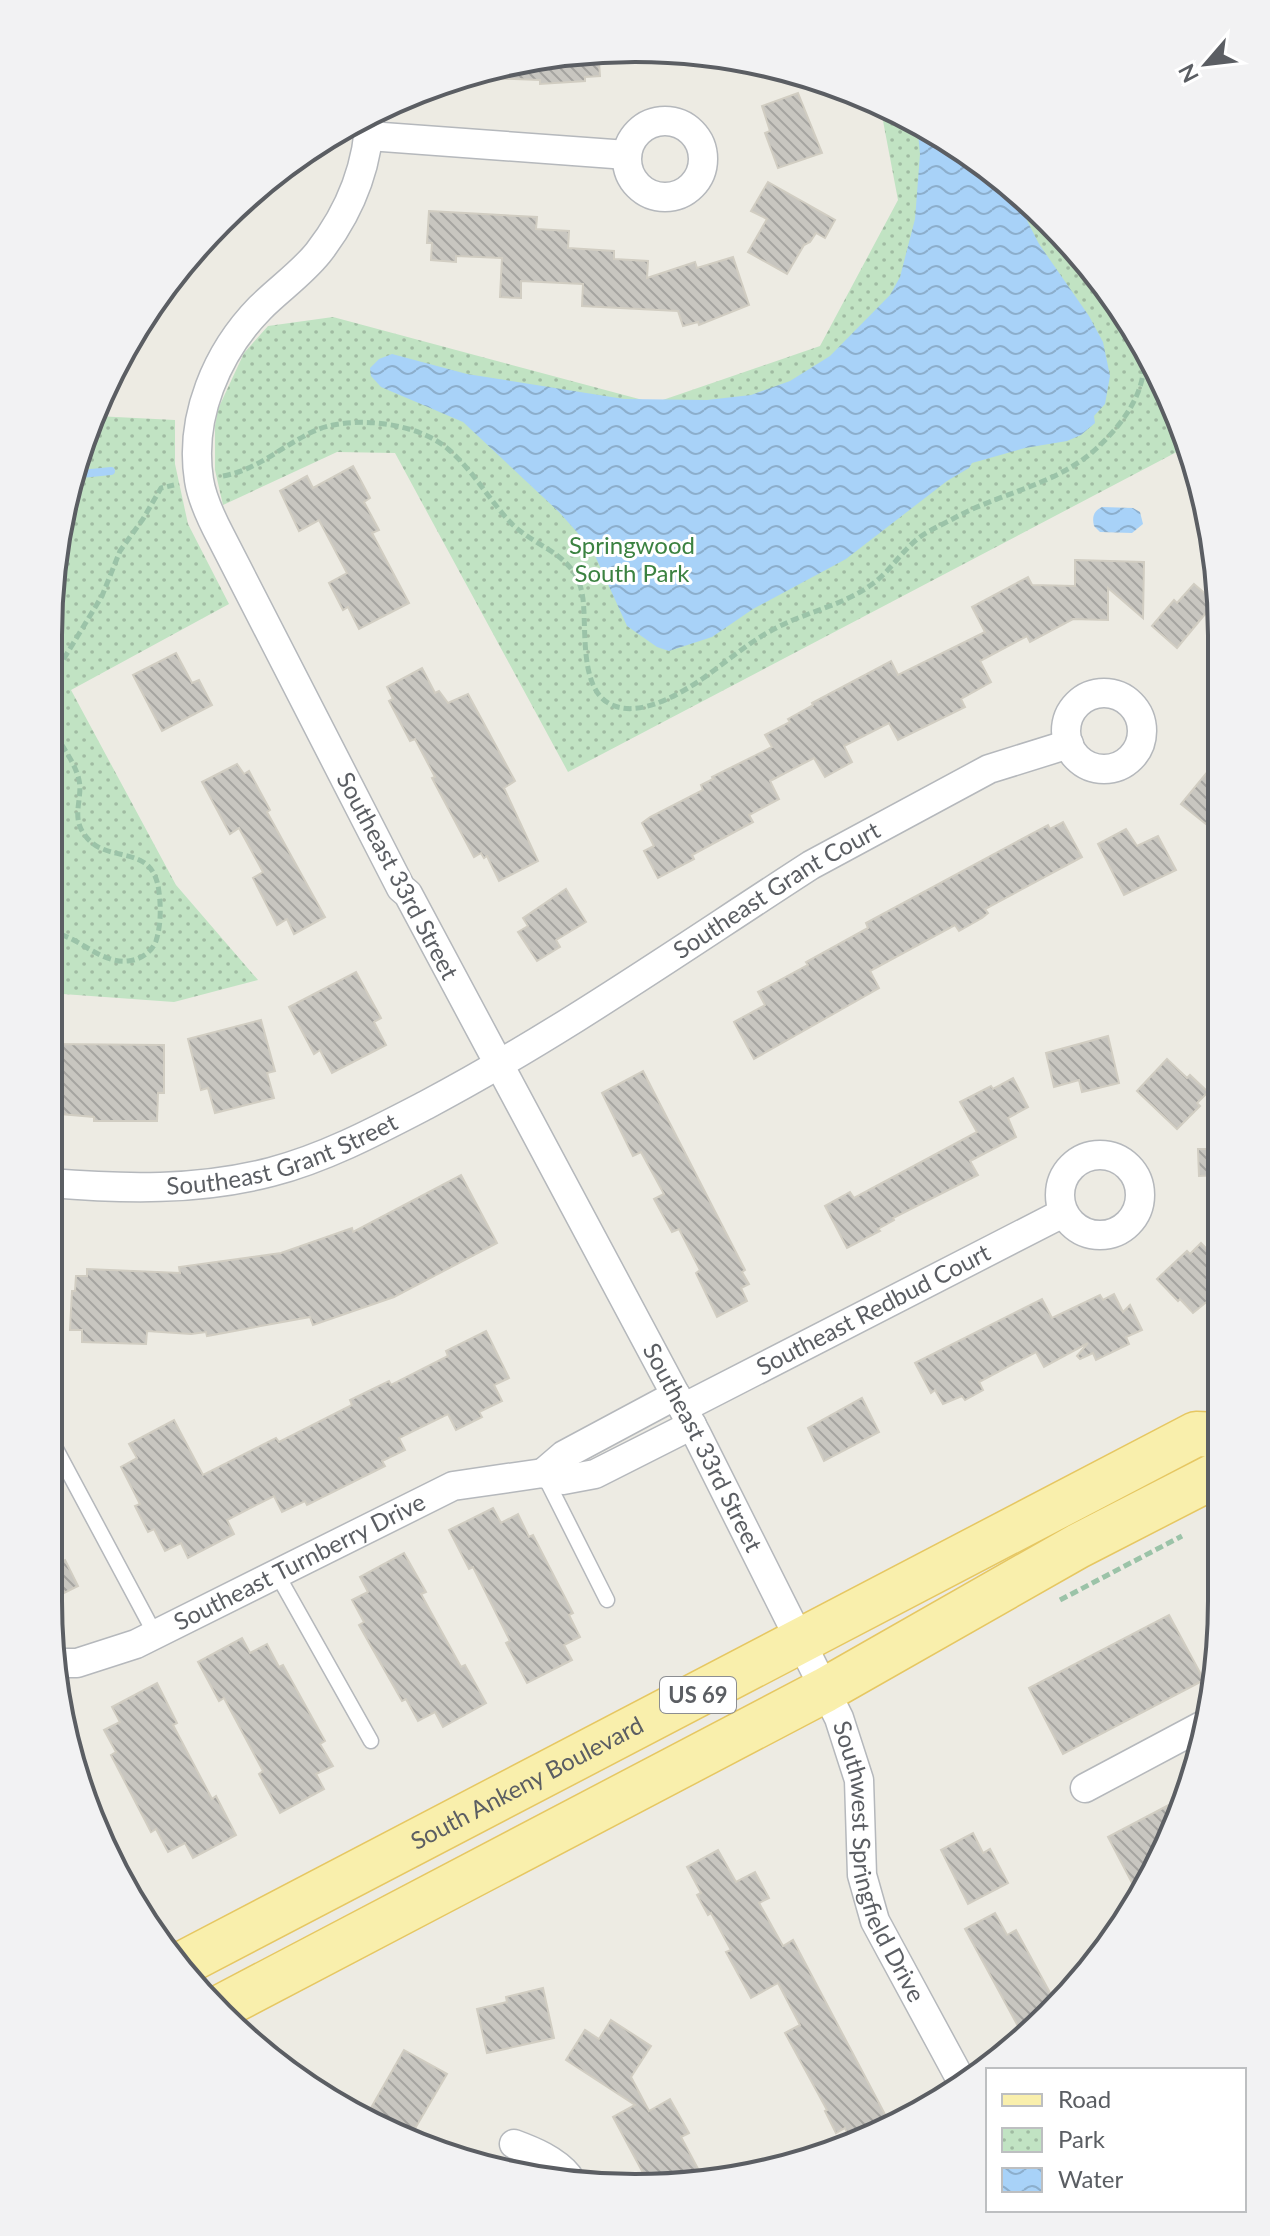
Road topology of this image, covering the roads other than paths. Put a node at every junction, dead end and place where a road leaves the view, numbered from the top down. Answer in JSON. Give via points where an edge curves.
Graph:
{"nodes":[{"id":1,"x":375,"y":125,"type":"edge"},
{"id":2,"x":369,"y":128,"type":"edge"},
{"id":3,"x":627,"y":155,"type":"dead end"},
{"id":4,"x":1069,"y":744,"type":"dead end"},
{"id":5,"x":499,"y":1066,"type":"junction"},
{"id":6,"x":62,"y":1184,"type":"edge"},
{"id":7,"x":1063,"y":1213,"type":"dead end"},
{"id":8,"x":684,"y":1409,"type":"junction"},
{"id":9,"x":1208,"y":1434,"type":"edge"},
{"id":10,"x":62,"y":1460,"type":"edge"},
{"id":11,"x":543,"y":1473,"type":"junction"},
{"id":12,"x":1208,"y":1479,"type":"edge"},
{"id":13,"x":277,"y":1574,"type":"junction"},
{"id":14,"x":607,"y":1600,"type":"dead end"},
{"id":15,"x":155,"y":1634,"type":"junction"},
{"id":16,"x":801,"y":1641,"type":"junction"},
{"id":17,"x":66,"y":1663,"type":"edge"},
{"id":18,"x":825,"y":1690,"type":"junction"},
{"id":19,"x":1193,"y":1731,"type":"edge"},
{"id":20,"x":371,"y":1741,"type":"dead end"},
{"id":21,"x":1085,"y":1788,"type":"dead end"},
{"id":22,"x":189,"y":1960,"type":"edge"},
{"id":23,"x":228,"y":2004,"type":"edge"},
{"id":24,"x":958,"y":2074,"type":"edge"},
{"id":25,"x":514,"y":2144,"type":"dead end"},
{"id":26,"x":562,"y":2169,"type":"edge"}],
"edges":[{"from":1,"to":3,"type":"street"},
{"from":2,"to":5,"type":"street","name":"Southeast 33rd Street","via":[[352,199],[333,231],[224,353],[201,416],[199,481],[221,537]]},
{"from":4,"to":5,"type":"street","name":"Southeast Grant Court","via":[[989,769],[861,836]]},
{"from":5,"to":6,"type":"street","name":"Southeast Grant Street","via":[[344,1146],[273,1171],[161,1189]]},
{"from":5,"to":8,"type":"street","name":"Southeast 33rd Street"},
{"from":7,"to":8,"type":"street","name":"Southeast Redbud Court"},
{"from":8,"to":11,"type":"street","name":"Southeast Turnberry Drive","via":[[595,1474],[563,1480]]},
{"from":8,"to":16,"type":"street","name":"Southeast 33rd Street"},
{"from":9,"to":16,"type":"main road","name":"South Ankeny Boulevard","number":"US 69","via":[[1196,1434]]},
{"from":10,"to":15,"type":"lane"},
{"from":11,"to":13,"type":"street","name":"Southeast Turnberry Drive","via":[[453,1486]]},
{"from":11,"to":14,"type":"lane"},
{"from":12,"to":18,"type":"main road","number":"US 69","via":[[1078,1546]]},
{"from":13,"to":15,"type":"street","name":"Southeast Turnberry Drive"},
{"from":13,"to":20,"type":"lane"},
{"from":15,"to":17,"type":"street","name":"Southeast Turnberry Drive"},
{"from":16,"to":18,"type":"street","name":"Southwest Springfield Drive"},
{"from":16,"to":22,"type":"main road","name":"South Ankeny Boulevard","number":"US 69"},
{"from":18,"to":23,"type":"main road","number":"US 69"},
{"from":18,"to":24,"type":"street","name":"Southwest Springfield Drive","via":[[859,1780],[862,1875],[875,1921]]},
{"from":19,"to":21,"type":"street"},
{"from":25,"to":26,"type":"street"}]}
